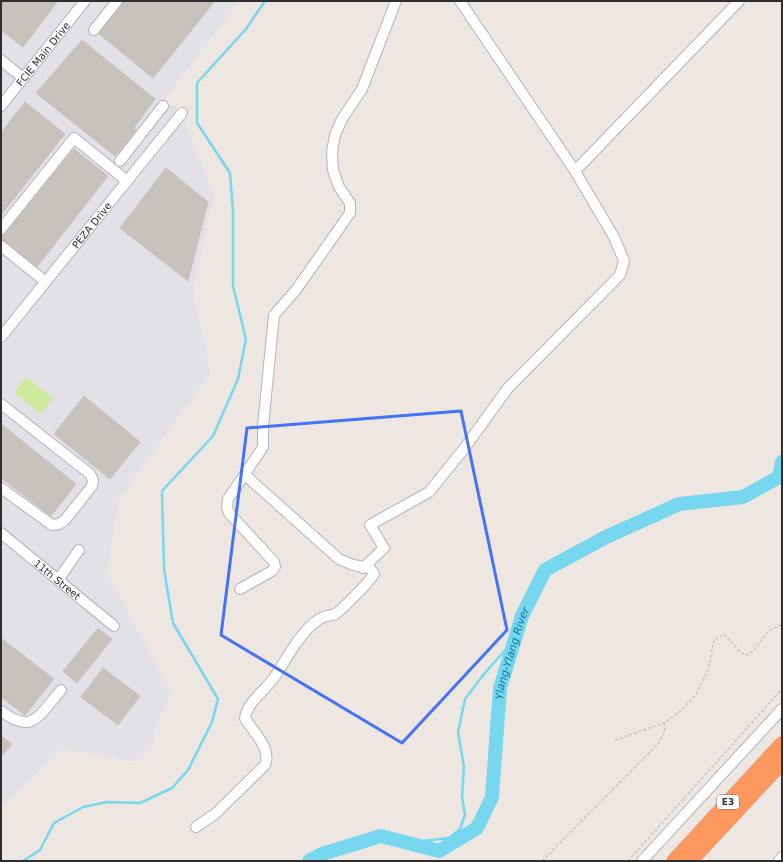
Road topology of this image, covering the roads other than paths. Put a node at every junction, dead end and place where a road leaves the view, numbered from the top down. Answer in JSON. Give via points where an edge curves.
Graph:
{"nodes":[{"id":1,"x":85,"y":1,"type":"edge"},
{"id":2,"x":117,"y":1,"type":"edge"},
{"id":3,"x":396,"y":1,"type":"edge"},
{"id":4,"x":460,"y":1,"type":"edge"},
{"id":5,"x":739,"y":1,"type":"edge"},
{"id":6,"x":94,"y":30,"type":"dead end"},
{"id":7,"x":1,"y":60,"type":"edge"},
{"id":8,"x":23,"y":78,"type":"junction"},
{"id":9,"x":1,"y":106,"type":"edge"},
{"id":10,"x":163,"y":106,"type":"dead end"},
{"id":11,"x":182,"y":113,"type":"dead end"},
{"id":12,"x":145,"y":128,"type":"junction"},
{"id":13,"x":160,"y":140,"type":"junction"},
{"id":14,"x":120,"y":161,"type":"dead end"},
{"id":15,"x":575,"y":171,"type":"junction"},
{"id":16,"x":127,"y":181,"type":"junction"},
{"id":17,"x":1,"y":230,"type":"edge"},
{"id":18,"x":1,"y":246,"type":"edge"},
{"id":19,"x":46,"y":282,"type":"junction"},
{"id":20,"x":1,"y":338,"type":"edge"},
{"id":21,"x":1,"y":404,"type":"edge"},
{"id":22,"x":245,"y":475,"type":"junction"},
{"id":23,"x":1,"y":488,"type":"edge"},
{"id":24,"x":1,"y":533,"type":"edge"},
{"id":25,"x":79,"y":550,"type":"dead end"},
{"id":26,"x":363,"y":568,"type":"junction"},
{"id":27,"x":58,"y":580,"type":"junction"},
{"id":28,"x":240,"y":589,"type":"dead end"},
{"id":29,"x":114,"y":626,"type":"dead end"},
{"id":30,"x":61,"y":690,"type":"dead end"},
{"id":31,"x":782,"y":709,"type":"edge"},
{"id":32,"x":1,"y":711,"type":"edge"},
{"id":33,"x":782,"y":744,"type":"edge"},
{"id":34,"x":782,"y":762,"type":"edge"},
{"id":35,"x":196,"y":827,"type":"dead end"},
{"id":36,"x":782,"y":858,"type":"edge"},
{"id":37,"x":642,"y":861,"type":"edge"},
{"id":38,"x":674,"y":861,"type":"edge"},
{"id":39,"x":690,"y":861,"type":"edge"},
{"id":40,"x":779,"y":861,"type":"edge"}],
"edges":[{"from":1,"to":8,"type":"street","name":"FCIE Main Drive"},
{"from":2,"to":6,"type":"street"},
{"from":3,"to":22,"type":"street","via":[[362,89],[342,119],[335,135],[332,152],[333,170],[350,203],[350,213],[296,290],[274,315],[263,448]]},
{"from":4,"to":15,"type":"street"},
{"from":5,"to":15,"type":"street"},
{"from":7,"to":8,"type":"street"},
{"from":8,"to":9,"type":"street","name":"FCIE Main Drive"},
{"from":10,"to":12,"type":"street"},
{"from":11,"to":13,"type":"street","name":"PEZA Drive"},
{"from":12,"to":13,"type":"street"},
{"from":12,"to":14,"type":"street"},
{"from":13,"to":16,"type":"street","name":"PEZA Drive"},
{"from":15,"to":26,"type":"street","via":[[614,237],[624,261],[620,275],[508,388],[429,492],[370,525],[384,548]]},
{"from":16,"to":17,"type":"street","via":[[74,138]]},
{"from":16,"to":19,"type":"street","name":"PEZA Drive"},
{"from":18,"to":19,"type":"street"},
{"from":19,"to":20,"type":"street","name":"PEZA Drive"},
{"from":21,"to":23,"type":"street","via":[[90,474],[93,480],[92,486],[64,520],[60,524],[52,525]]},
{"from":22,"to":26,"type":"street","via":[[340,559]]},
{"from":22,"to":28,"type":"street","via":[[228,499],[229,513],[276,567]]},
{"from":24,"to":27,"type":"street","name":"11th Street"},
{"from":25,"to":27,"type":"street"},
{"from":26,"to":35,"type":"street","via":[[371,569],[373,577],[337,613],[319,619],[313,624],[246,714],[245,718],[267,751],[265,765],[216,814]]},
{"from":27,"to":29,"type":"street","name":"11th Street"},
{"from":30,"to":32,"type":"street","via":[[34,721],[24,723],[13,720]]},
{"from":31,"to":37,"type":"street"},
{"from":33,"to":38,"type":"highway","number":"E3"},
{"from":34,"to":39,"type":"highway","number":"E3"},
{"from":36,"to":40,"type":"street"}]}
